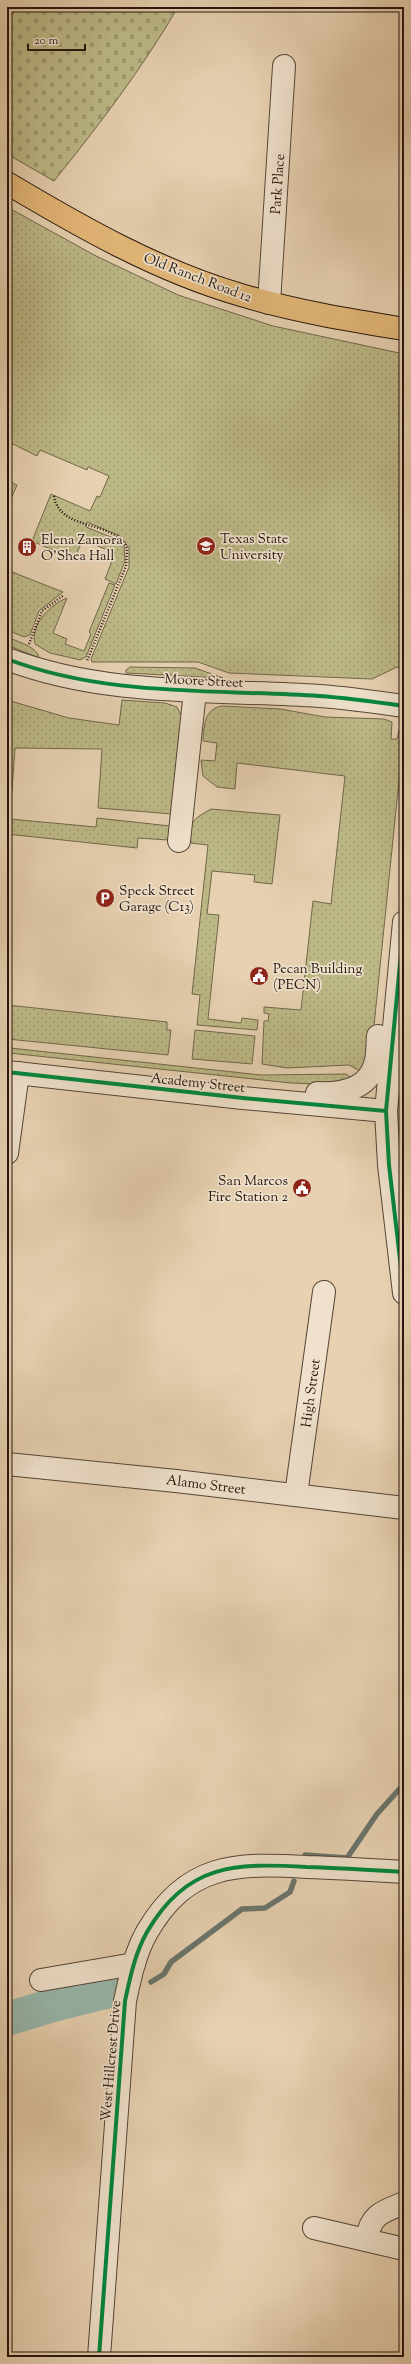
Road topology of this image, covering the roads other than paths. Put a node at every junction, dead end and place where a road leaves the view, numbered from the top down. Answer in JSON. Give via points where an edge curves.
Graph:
{"nodes":[{"id":1,"x":284,"y":66,"type":"dead end"},
{"id":2,"x":7,"y":182,"type":"edge"},
{"id":3,"x":269,"y":303,"type":"junction"},
{"id":4,"x":404,"y":329,"type":"edge"},
{"id":5,"x":7,"y":659,"type":"edge"},
{"id":6,"x":195,"y":692,"type":"junction"},
{"id":7,"x":404,"y":706,"type":"edge"},
{"id":8,"x":179,"y":841,"type":"dead end"},
{"id":9,"x":404,"y":922,"type":"edge"},
{"id":10,"x":398,"y":1015,"type":"edge"},
{"id":11,"x":12,"y":1073,"type":"edge"},
{"id":12,"x":300,"y":1103,"type":"junction"},
{"id":13,"x":386,"y":1111,"type":"junction"},
{"id":14,"x":7,"y":1153,"type":"edge"},
{"id":15,"x":324,"y":1292,"type":"dead end"},
{"id":16,"x":404,"y":1293,"type":"edge"},
{"id":17,"x":7,"y":1464,"type":"edge"},
{"id":18,"x":296,"y":1495,"type":"junction"},
{"id":19,"x":404,"y":1508,"type":"edge"},
{"id":20,"x":404,"y":1872,"type":"edge"},
{"id":21,"x":134,"y":1964,"type":"junction"},
{"id":22,"x":41,"y":1980,"type":"dead end"},
{"id":23,"x":404,"y":2203,"type":"edge"},
{"id":24,"x":314,"y":2228,"type":"dead end"},
{"id":25,"x":366,"y":2240,"type":"junction"},
{"id":26,"x":404,"y":2249,"type":"edge"},
{"id":27,"x":99,"y":2357,"type":"edge"}],
"edges":[{"from":1,"to":3,"type":"street","name":"Park Place"},
{"from":2,"to":3,"type":"main road","name":"Old Ranch Road 12","via":[[136,254],[212,285]]},
{"from":3,"to":4,"type":"main road","name":"Old Ranch Road 12"},
{"from":5,"to":6,"type":"street","name":"Moore Street","via":[[35,670],[108,685]]},
{"from":6,"to":7,"type":"street","name":"Moore Street","via":[[320,696]]},
{"from":6,"to":8,"type":"street"},
{"from":9,"to":10,"type":"street"},
{"from":10,"to":12,"type":"street","via":[[384,1018],[378,1030],[376,1062],[367,1079],[346,1092],[316,1093]]},
{"from":10,"to":13,"type":"street"},
{"from":11,"to":12,"type":"street","name":"Academy Street"},
{"from":11,"to":14,"type":"street"},
{"from":12,"to":13,"type":"street","name":"Academy Street"},
{"from":13,"to":16,"type":"street"},
{"from":15,"to":18,"type":"street","name":"High Street"},
{"from":17,"to":18,"type":"street","name":"Alamo Street","via":[[176,1480]]},
{"from":18,"to":19,"type":"street","name":"Alamo Street"},
{"from":20,"to":21,"type":"street","name":"West Hillcrest Drive","via":[[263,1864],[232,1866],[217,1870],[193,1882],[171,1900],[146,1932]]},
{"from":21,"to":22,"type":"street"},
{"from":21,"to":27,"type":"street","name":"West Hillcrest Drive","via":[[125,2001]]},
{"from":23,"to":25,"type":"street","via":[[380,2212],[372,2220]]},
{"from":24,"to":25,"type":"street"},
{"from":25,"to":26,"type":"street"}]}
